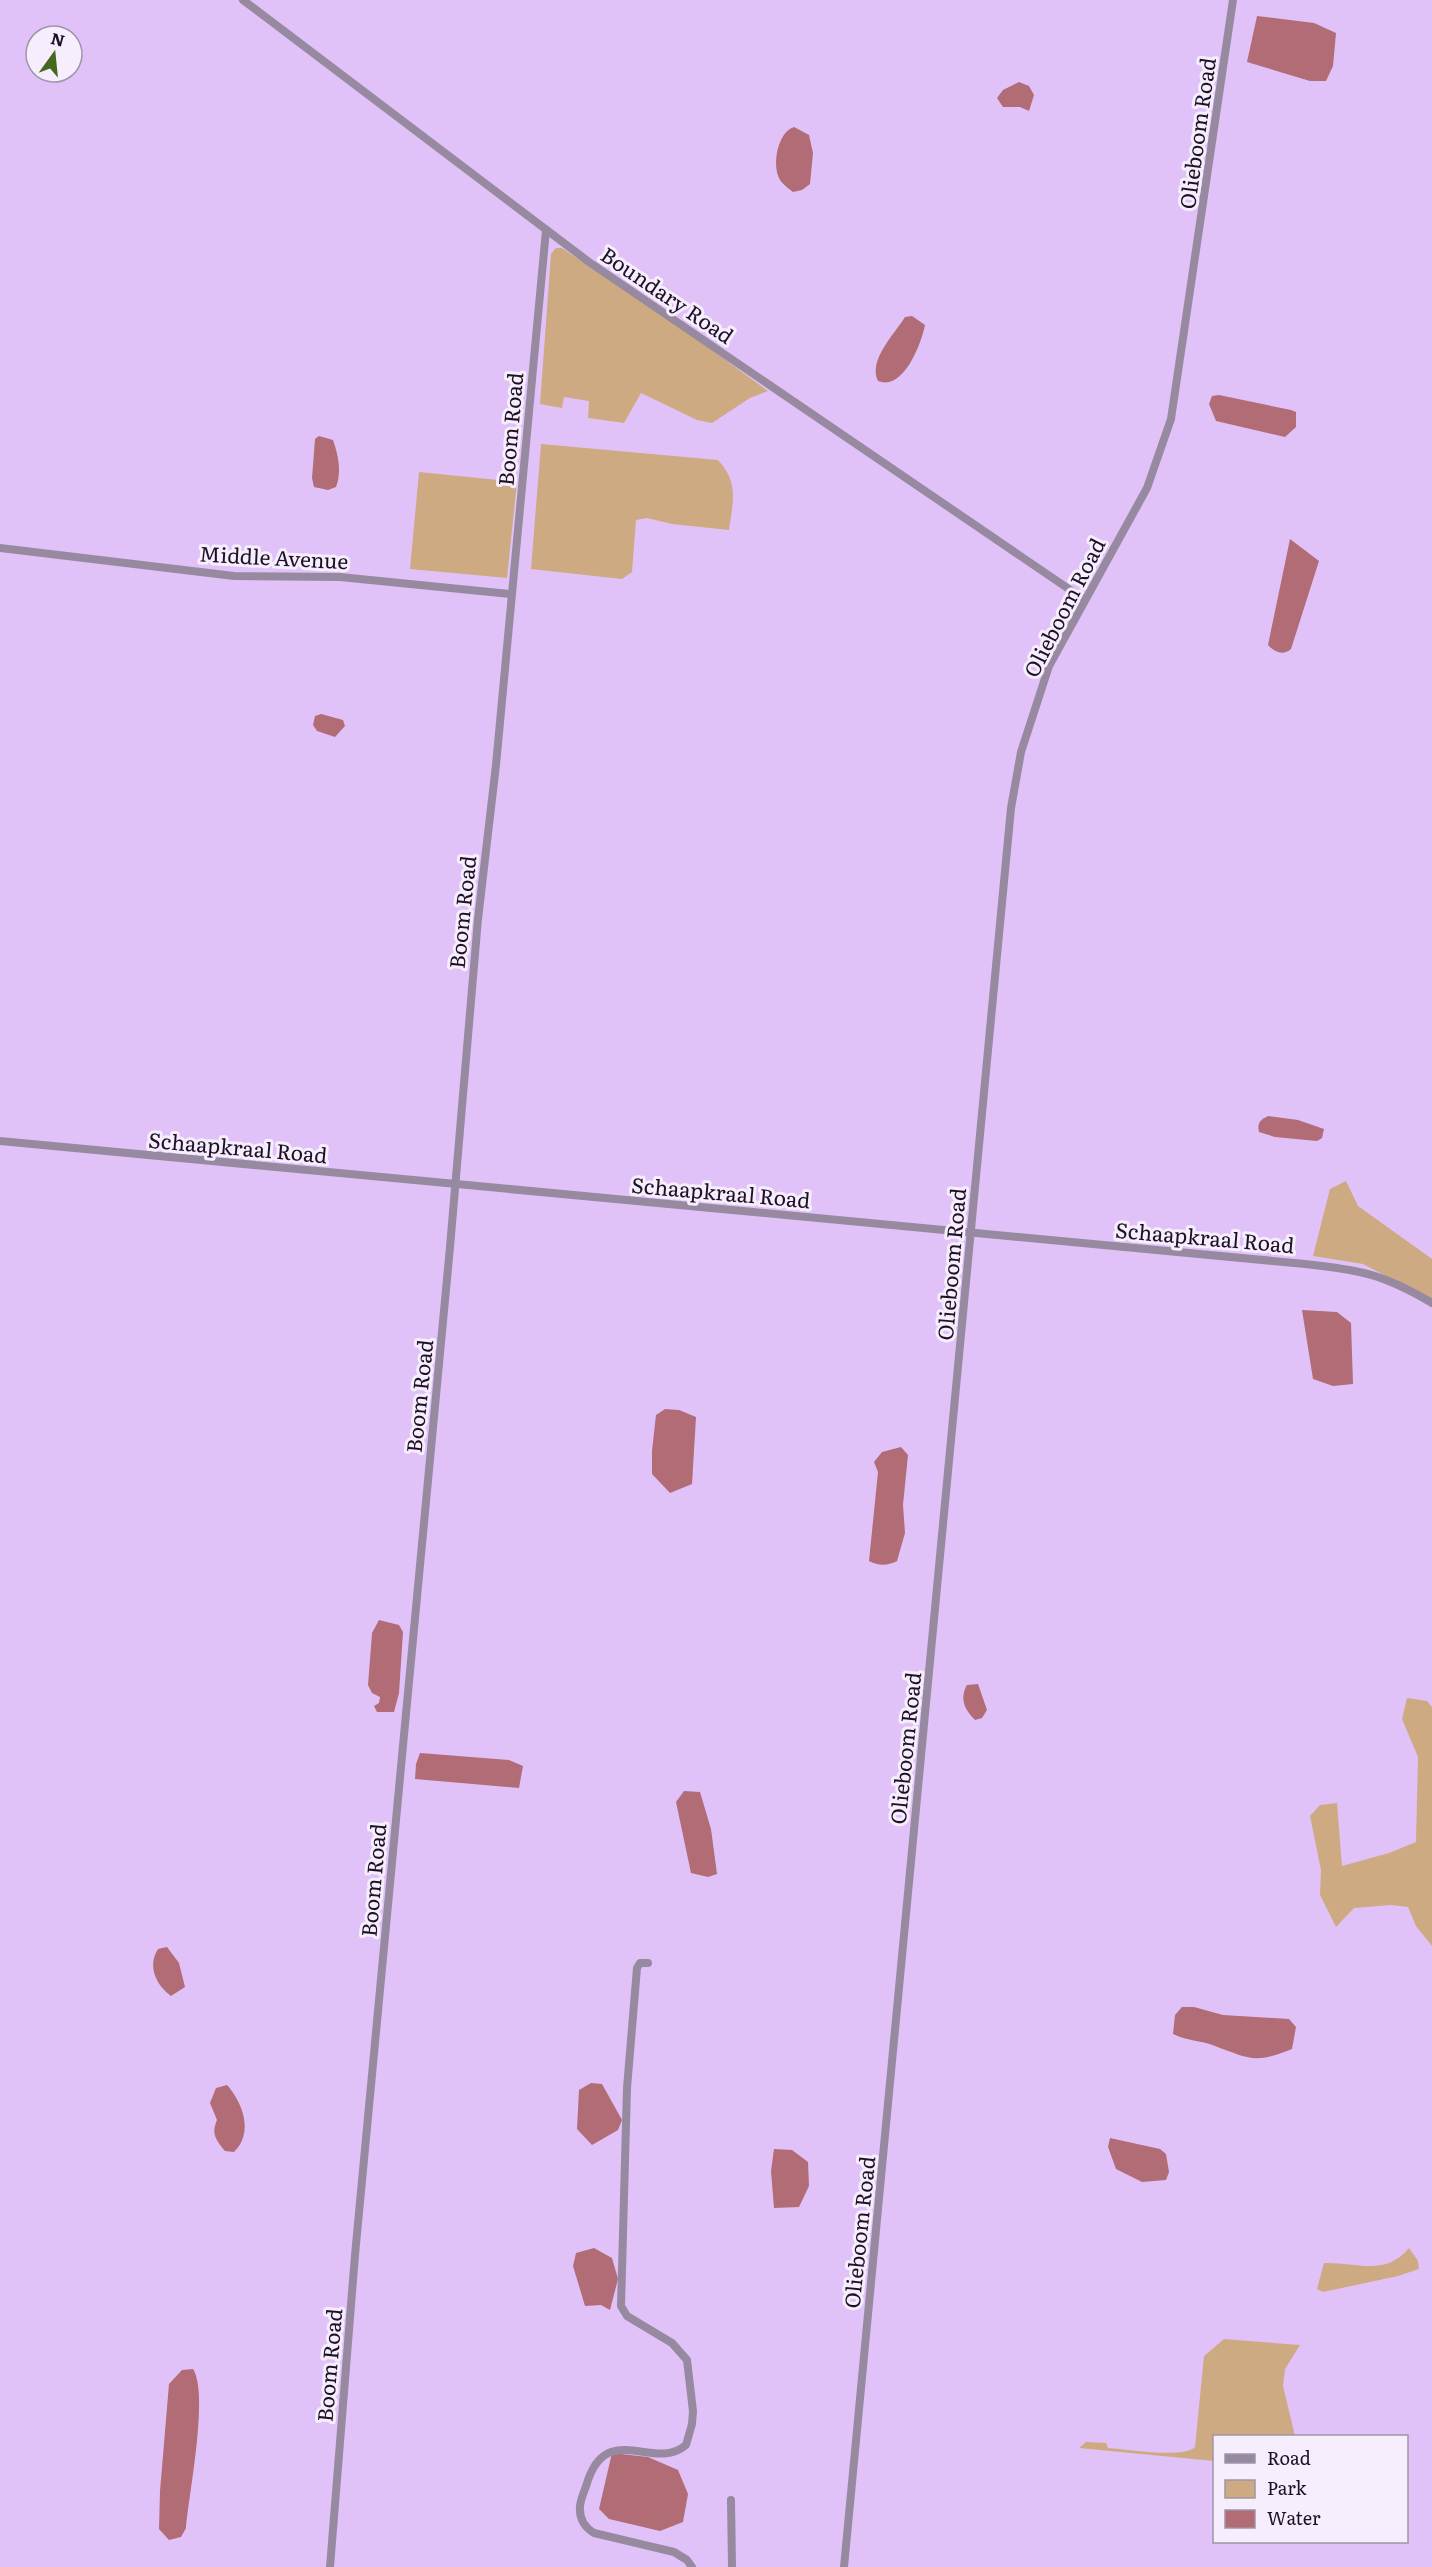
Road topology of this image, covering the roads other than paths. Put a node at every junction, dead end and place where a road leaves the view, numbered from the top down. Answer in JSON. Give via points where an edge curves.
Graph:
{"nodes":[{"id":1,"x":243,"y":0,"type":"edge"},
{"id":2,"x":1233,"y":0,"type":"edge"},
{"id":3,"x":546,"y":230,"type":"junction"},
{"id":4,"x":0,"y":548,"type":"edge"},
{"id":5,"x":511,"y":594,"type":"junction"},
{"id":6,"x":1084,"y":600,"type":"junction"},
{"id":7,"x":0,"y":1141,"type":"edge"},
{"id":8,"x":456,"y":1185,"type":"junction"},
{"id":9,"x":972,"y":1233,"type":"junction"},
{"id":10,"x":1432,"y":1303,"type":"edge"},
{"id":11,"x":648,"y":1963,"type":"dead end"},
{"id":12,"x":731,"y":2500,"type":"dead end"},
{"id":13,"x":330,"y":2567,"type":"edge"},
{"id":14,"x":692,"y":2567,"type":"edge"},
{"id":15,"x":732,"y":2567,"type":"edge"},
{"id":16,"x":844,"y":2567,"type":"edge"}],
"edges":[{"from":1,"to":3,"type":"street","name":"Boundary Road"},
{"from":2,"to":6,"type":"street","name":"Olieboom Road","via":[[1171,419],[1147,488]]},
{"from":3,"to":5,"type":"street","name":"Boom Road"},
{"from":3,"to":6,"type":"street","name":"Boundary Road"},
{"from":4,"to":5,"type":"street","name":"Middle Avenue","via":[[234,576],[340,577]]},
{"from":5,"to":8,"type":"street","name":"Boom Road"},
{"from":6,"to":9,"type":"street","name":"Olieboom Road","via":[[1049,666],[1021,752],[1011,808]]},
{"from":7,"to":8,"type":"street","name":"Schaapkraal Road"},
{"from":8,"to":9,"type":"street","name":"Schaapkraal Road"},
{"from":8,"to":13,"type":"street","name":"Boom Road","via":[[355,2255]]},
{"from":9,"to":10,"type":"street","name":"Schaapkraal Road","via":[[1360,1270],[1402,1285]]},
{"from":9,"to":16,"type":"street","name":"Olieboom Road"},
{"from":11,"to":14,"type":"street","via":[[637,1968],[627,2088],[621,2306],[627,2316],[672,2343],[687,2360],[692,2424],[686,2445],[673,2452],[619,2450],[601,2457],[582,2497],[580,2516],[594,2533],[674,2552]]},
{"from":12,"to":15,"type":"street"}]}
